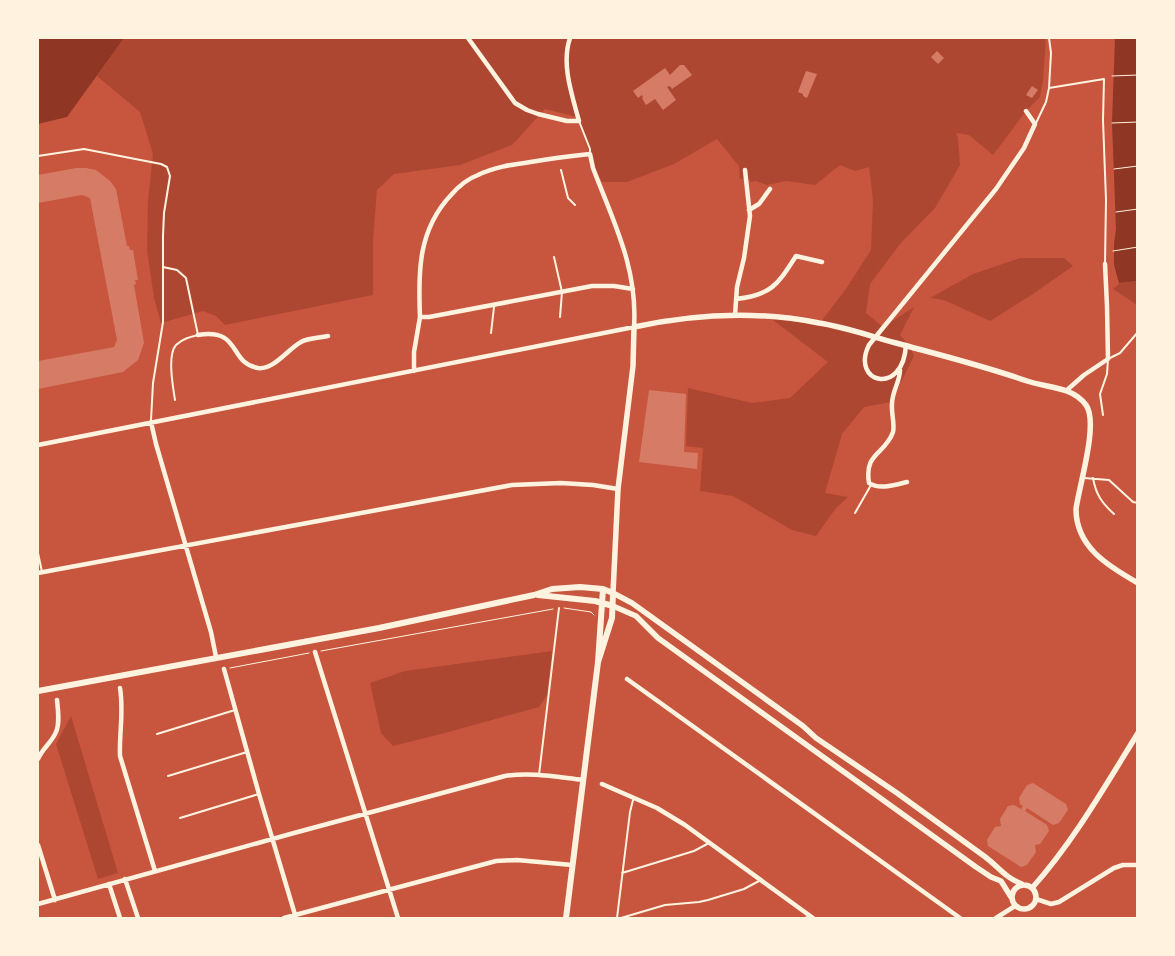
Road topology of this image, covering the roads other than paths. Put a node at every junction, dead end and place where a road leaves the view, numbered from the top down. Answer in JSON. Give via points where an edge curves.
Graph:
{"nodes":[{"id":1,"x":468,"y":38,"type":"edge"},
{"id":2,"x":570,"y":38,"type":"edge"},
{"id":3,"x":1049,"y":38,"type":"edge"},
{"id":4,"x":1049,"y":88,"type":"junction"},
{"id":5,"x":1026,"y":111,"type":"dead end"},
{"id":6,"x":579,"y":121,"type":"junction"},
{"id":7,"x":1035,"y":124,"type":"junction"},
{"id":8,"x":590,"y":154,"type":"junction"},
{"id":9,"x":38,"y":156,"type":"edge"},
{"id":10,"x":561,"y":170,"type":"dead end"},
{"id":11,"x":745,"y":170,"type":"dead end"},
{"id":12,"x":770,"y":189,"type":"dead end"},
{"id":13,"x":575,"y":205,"type":"dead end"},
{"id":14,"x":750,"y":210,"type":"junction"},
{"id":15,"x":554,"y":258,"type":"dead end"},
{"id":16,"x":822,"y":262,"type":"dead end"},
{"id":17,"x":1104,"y":264,"type":"joint"},
{"id":18,"x":163,"y":267,"type":"junction"},
{"id":19,"x":633,"y":288,"type":"junction"},
{"id":20,"x":562,"y":292,"type":"junction"},
{"id":21,"x":736,"y":299,"type":"junction"},
{"id":22,"x":494,"y":304,"type":"junction"},
{"id":23,"x":735,"y":315,"type":"junction"},
{"id":24,"x":560,"y":317,"type":"dead end"},
{"id":25,"x":420,"y":318,"type":"junction"},
{"id":26,"x":634,"y":327,"type":"junction"},
{"id":27,"x":1138,"y":332,"type":"edge"},
{"id":28,"x":491,"y":333,"type":"dead end"},
{"id":29,"x":198,"y":334,"type":"junction"},
{"id":30,"x":328,"y":336,"type":"dead end"},
{"id":31,"x":906,"y":345,"type":"junction"},
{"id":32,"x":1108,"y":359,"type":"junction"},
{"id":33,"x":900,"y":370,"type":"junction"},
{"id":34,"x":414,"y":371,"type":"junction"},
{"id":35,"x":1067,"y":390,"type":"junction"},
{"id":36,"x":175,"y":400,"type":"dead end"},
{"id":37,"x":1103,"y":415,"type":"dead end"},
{"id":38,"x":151,"y":422,"type":"junction"},
{"id":39,"x":38,"y":445,"type":"edge"},
{"id":40,"x":1081,"y":478,"type":"junction"},
{"id":41,"x":1093,"y":478,"type":"junction"},
{"id":42,"x":907,"y":482,"type":"dead end"},
{"id":43,"x":871,"y":485,"type":"junction"},
{"id":44,"x":618,"y":489,"type":"junction"},
{"id":45,"x":1138,"y":503,"type":"edge"},
{"id":46,"x":855,"y":513,"type":"dead end"},
{"id":47,"x":1114,"y":514,"type":"dead end"},
{"id":48,"x":186,"y":544,"type":"junction"},
{"id":49,"x":38,"y":553,"type":"edge"},
{"id":50,"x":40,"y":573,"type":"edge"},
{"id":51,"x":1138,"y":583,"type":"edge"},
{"id":52,"x":602,"y":589,"type":"junction"},
{"id":53,"x":613,"y":593,"type":"junction"},
{"id":54,"x":534,"y":595,"type":"junction"},
{"id":55,"x":602,"y":602,"type":"junction"},
{"id":56,"x":613,"y":606,"type":"junction"},
{"id":57,"x":559,"y":608,"type":"road end"},
{"id":58,"x":315,"y":652,"type":"road end"},
{"id":59,"x":216,"y":657,"type":"junction"},
{"id":60,"x":598,"y":662,"type":"junction"},
{"id":61,"x":224,"y":669,"type":"road end"},
{"id":62,"x":627,"y":679,"type":"dead end"},
{"id":63,"x":120,"y":688,"type":"dead end"},
{"id":64,"x":38,"y":691,"type":"edge"},
{"id":65,"x":57,"y":700,"type":"dead end"},
{"id":66,"x":235,"y":710,"type":"junction"},
{"id":67,"x":1138,"y":733,"type":"edge"},
{"id":68,"x":157,"y":734,"type":"dead end"},
{"id":69,"x":247,"y":752,"type":"junction"},
{"id":70,"x":38,"y":759,"type":"edge"},
{"id":71,"x":538,"y":775,"type":"junction"},
{"id":72,"x":168,"y":776,"type":"dead end"},
{"id":73,"x":583,"y":780,"type":"junction"},
{"id":74,"x":602,"y":784,"type":"dead end"},
{"id":75,"x":259,"y":794,"type":"junction"},
{"id":76,"x":634,"y":797,"type":"junction"},
{"id":77,"x":365,"y":814,"type":"junction"},
{"id":78,"x":180,"y":818,"type":"dead end"},
{"id":79,"x":273,"y":839,"type":"junction"},
{"id":80,"x":709,"y":843,"type":"junction"},
{"id":81,"x":38,"y":845,"type":"edge"},
{"id":82,"x":1138,"y":864,"type":"edge"},
{"id":83,"x":572,"y":865,"type":"junction"},
{"id":84,"x":155,"y":871,"type":"junction"},
{"id":85,"x":622,"y":873,"type":"junction"},
{"id":86,"x":126,"y":879,"type":"junction"},
{"id":87,"x":760,"y":879,"type":"junction"},
{"id":88,"x":109,"y":884,"type":"junction"},
{"id":89,"x":1022,"y":884,"type":"junction"},
{"id":90,"x":1032,"y":888,"type":"junction"},
{"id":91,"x":389,"y":890,"type":"junction"},
{"id":92,"x":1011,"y":897,"type":"junction"},
{"id":93,"x":1036,"y":899,"type":"junction"},
{"id":94,"x":55,"y":900,"type":"junction"},
{"id":95,"x":38,"y":904,"type":"edge"},
{"id":96,"x":1014,"y":906,"type":"junction"},
{"id":97,"x":296,"y":916,"type":"edge"},
{"id":98,"x":120,"y":918,"type":"edge"},
{"id":99,"x":138,"y":918,"type":"edge"},
{"id":100,"x":284,"y":918,"type":"edge"},
{"id":101,"x":398,"y":918,"type":"edge"},
{"id":102,"x":566,"y":918,"type":"edge"},
{"id":103,"x":617,"y":918,"type":"edge"},
{"id":104,"x":621,"y":918,"type":"edge"},
{"id":105,"x":809,"y":918,"type":"edge"},
{"id":106,"x":960,"y":918,"type":"edge"},
{"id":107,"x":996,"y":918,"type":"edge"}],
"edges":[{"from":1,"to":6,"type":"street","via":[[515,103],[538,114]]},
{"from":2,"to":6,"type":"street","via":[[567,64]]},
{"from":3,"to":4,"type":"lane"},
{"from":4,"to":7,"type":"lane"},
{"from":4,"to":17,"type":"lane","via":[[1104,79]]},
{"from":5,"to":7,"type":"street"},
{"from":6,"to":8,"type":"lane"},
{"from":7,"to":33,"type":"street","via":[[1024,148],[986,202],[869,345],[864,362],[872,376],[887,379]]},
{"from":8,"to":19,"type":"street","via":[[626,254]]},
{"from":8,"to":25,"type":"street","via":[[506,166],[465,182],[440,208],[428,230],[422,250]]},
{"from":9,"to":18,"type":"lane","via":[[84,149],[166,167],[170,176],[164,214]]},
{"from":10,"to":13,"type":"lane","via":[[568,198]]},
{"from":11,"to":14,"type":"street"},
{"from":12,"to":14,"type":"street"},
{"from":14,"to":21,"type":"street"},
{"from":15,"to":20,"type":"lane"},
{"from":16,"to":21,"type":"street","via":[[796,256],[779,281],[768,290],[759,296]]},
{"from":17,"to":32,"type":"street"},
{"from":18,"to":29,"type":"lane","via":[[176,270],[186,278]]},
{"from":18,"to":38,"type":"lane","via":[[163,322]]},
{"from":19,"to":20,"type":"street","via":[[598,285]]},
{"from":19,"to":26,"type":"street"},
{"from":20,"to":22,"type":"street"},
{"from":20,"to":24,"type":"lane"},
{"from":21,"to":23,"type":"street"},
{"from":22,"to":25,"type":"street"},
{"from":22,"to":28,"type":"lane"},
{"from":23,"to":26,"type":"street"},
{"from":23,"to":31,"type":"street","via":[[819,322]]},
{"from":25,"to":34,"type":"street"},
{"from":26,"to":34,"type":"street"},
{"from":26,"to":44,"type":"street","via":[[633,366]]},
{"from":27,"to":32,"type":"lane","via":[[1120,353]]},
{"from":29,"to":30,"type":"street","via":[[219,334],[227,338],[236,352],[257,368],[274,363],[300,342]]},
{"from":29,"to":36,"type":"lane","via":[[182,340],[173,350]]},
{"from":31,"to":33,"type":"street"},
{"from":31,"to":35,"type":"street","via":[[1029,382]]},
{"from":32,"to":35,"type":"street","via":[[1084,374]]},
{"from":32,"to":37,"type":"lane","via":[[1100,394]]},
{"from":33,"to":43,"type":"street","via":[[893,392],[893,431],[868,468]]},
{"from":34,"to":38,"type":"street"},
{"from":35,"to":40,"type":"street","via":[[1084,403],[1089,413],[1090,433]]},
{"from":38,"to":39,"type":"street"},
{"from":38,"to":48,"type":"street"},
{"from":40,"to":41,"type":"lane"},
{"from":40,"to":51,"type":"street","via":[[1076,518],[1080,534],[1102,560]]},
{"from":41,"to":45,"type":"lane","via":[[1109,480]]},
{"from":41,"to":47,"type":"lane","via":[[1097,496]]},
{"from":42,"to":43,"type":"street"},
{"from":43,"to":46,"type":"lane"},
{"from":44,"to":48,"type":"street","via":[[561,483],[512,485]]},
{"from":44,"to":53,"type":"street"},
{"from":48,"to":50,"type":"street"},
{"from":48,"to":59,"type":"street"},
{"from":49,"to":50,"type":"lane"},
{"from":52,"to":53,"type":"main road"},
{"from":52,"to":54,"type":"main road","via":[[565,587]]},
{"from":52,"to":55,"type":"main road"},
{"from":53,"to":56,"type":"main road"},
{"from":53,"to":89,"type":"street","via":[[632,603],[897,793],[994,863],[1004,875]]},
{"from":54,"to":55,"type":"main road"},
{"from":54,"to":59,"type":"main road"},
{"from":55,"to":56,"type":"main road"},
{"from":55,"to":60,"type":"main road"},
{"from":56,"to":60,"type":"main road"},
{"from":56,"to":92,"type":"street","via":[[636,616],[658,638],[976,867],[1001,881]]},
{"from":57,"to":71,"type":"lane"},
{"from":58,"to":77,"type":"street"},
{"from":59,"to":64,"type":"main road"},
{"from":60,"to":73,"type":"main road"},
{"from":61,"to":66,"type":"street"},
{"from":62,"to":106,"type":"street"},
{"from":63,"to":84,"type":"street","via":[[123,718],[120,756]]},
{"from":65,"to":70,"type":"street","via":[[56,732]]},
{"from":66,"to":68,"type":"lane"},
{"from":66,"to":69,"type":"street"},
{"from":67,"to":90,"type":"street","via":[[1084,820]]},
{"from":69,"to":72,"type":"lane"},
{"from":69,"to":75,"type":"street"},
{"from":71,"to":73,"type":"street"},
{"from":71,"to":77,"type":"street","via":[[505,776]]},
{"from":73,"to":83,"type":"main road"},
{"from":74,"to":76,"type":"street"},
{"from":75,"to":78,"type":"lane"},
{"from":75,"to":79,"type":"street"},
{"from":76,"to":80,"type":"street","via":[[667,814]]},
{"from":76,"to":85,"type":"lane"},
{"from":77,"to":79,"type":"street"},
{"from":77,"to":91,"type":"street"},
{"from":79,"to":84,"type":"street"},
{"from":79,"to":97,"type":"street"},
{"from":80,"to":85,"type":"lane","via":[[694,851]]},
{"from":80,"to":87,"type":"street"},
{"from":81,"to":94,"type":"street"},
{"from":82,"to":93,"type":"street","via":[[1114,868],[1059,902],[1051,904]]},
{"from":83,"to":91,"type":"street","via":[[505,859]]},
{"from":83,"to":102,"type":"main road"},
{"from":84,"to":86,"type":"street"},
{"from":85,"to":103,"type":"lane"},
{"from":86,"to":88,"type":"street"},
{"from":86,"to":99,"type":"street"},
{"from":87,"to":104,"type":"lane","via":[[744,889],[699,902],[666,905]]},
{"from":87,"to":105,"type":"street"},
{"from":88,"to":94,"type":"street"},
{"from":88,"to":98,"type":"street"},
{"from":89,"to":90,"type":"street"},
{"from":89,"to":92,"type":"street","via":[[1014,889]]},
{"from":90,"to":93,"type":"street"},
{"from":91,"to":97,"type":"street"},
{"from":91,"to":101,"type":"street"},
{"from":92,"to":96,"type":"street"},
{"from":93,"to":96,"type":"street","via":[[1027,909]]},
{"from":94,"to":95,"type":"street"},
{"from":96,"to":107,"type":"street"},
{"from":97,"to":100,"type":"street"}]}
